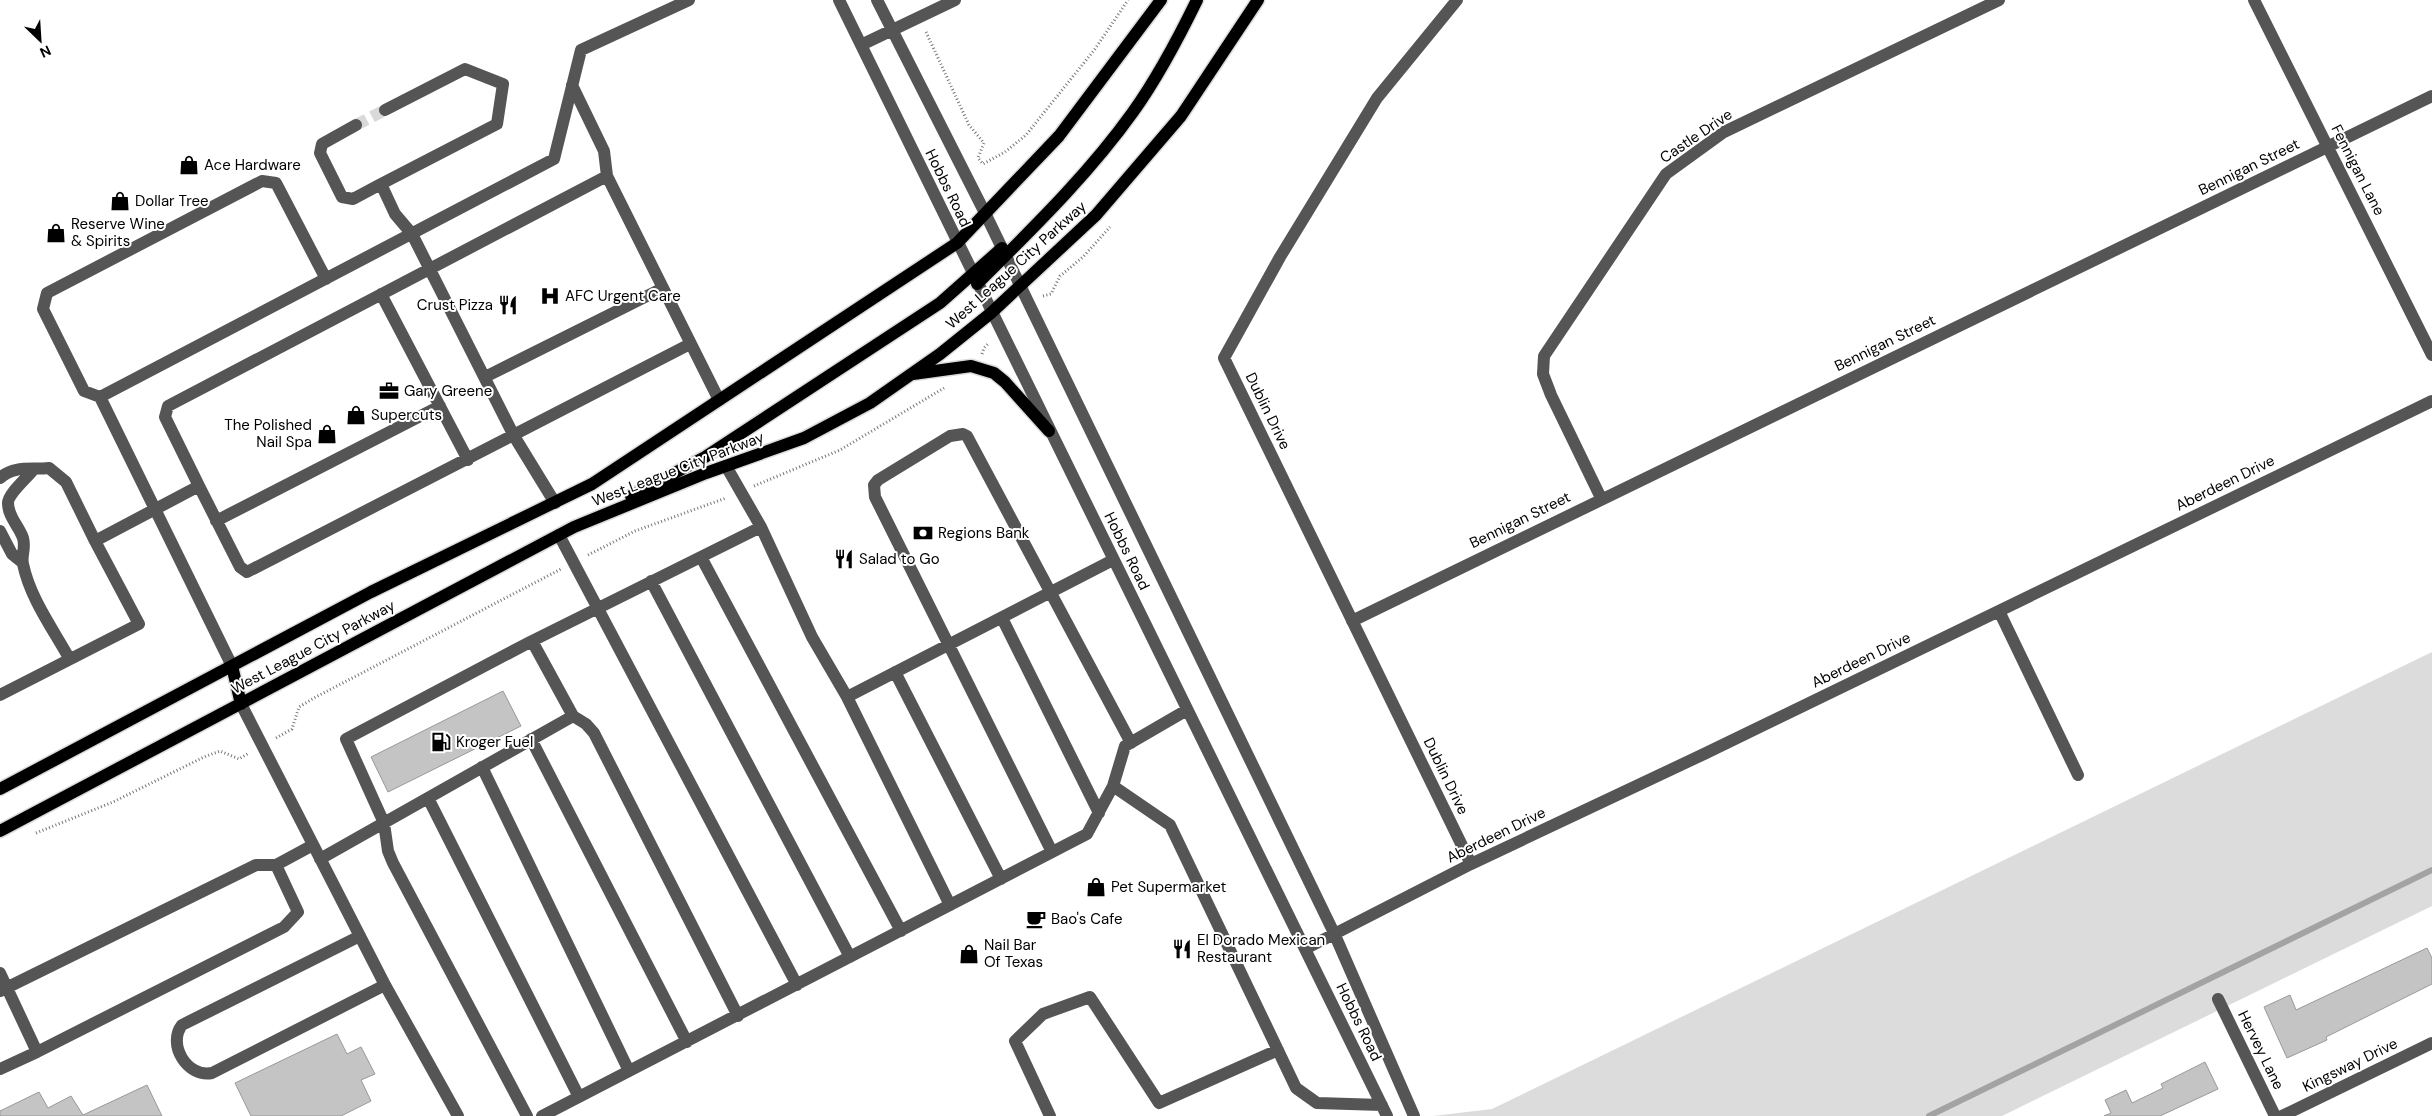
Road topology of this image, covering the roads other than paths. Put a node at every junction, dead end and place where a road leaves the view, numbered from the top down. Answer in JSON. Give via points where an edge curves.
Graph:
{"nodes":[{"id":1,"x":689,"y":0,"type":"edge"},
{"id":2,"x":839,"y":0,"type":"edge"},
{"id":3,"x":877,"y":0,"type":"edge"},
{"id":4,"x":955,"y":0,"type":"edge"},
{"id":5,"x":1161,"y":0,"type":"edge"},
{"id":6,"x":1197,"y":0,"type":"edge"},
{"id":7,"x":1258,"y":0,"type":"edge"},
{"id":8,"x":1457,"y":0,"type":"edge"},
{"id":9,"x":1999,"y":0,"type":"edge"},
{"id":10,"x":2254,"y":0,"type":"edge"},
{"id":11,"x":892,"y":30,"type":"junction"},
{"id":12,"x":861,"y":45,"type":"junction"},
{"id":13,"x":572,"y":85,"type":"junction"},
{"id":14,"x":2432,"y":96,"type":"edge"},
{"id":15,"x":385,"y":110,"type":"tunnel mouth"},
{"id":16,"x":356,"y":125,"type":"tunnel mouth"},
{"id":17,"x":2328,"y":147,"type":"junction"},
{"id":18,"x":607,"y":176,"type":"junction"},
{"id":19,"x":381,"y":184,"type":"junction"},
{"id":20,"x":986,"y":215,"type":"junction"},
{"id":21,"x":412,"y":234,"type":"junction"},
{"id":22,"x":956,"y":242,"type":"junction"},
{"id":23,"x":1003,"y":252,"type":"junction"},
{"id":24,"x":430,"y":268,"type":"junction"},
{"id":25,"x":326,"y":279,"type":"junction"},
{"id":26,"x":974,"y":279,"type":"junction"},
{"id":27,"x":1020,"y":286,"type":"junction"},
{"id":28,"x":662,"y":288,"type":"junction"},
{"id":29,"x":380,"y":294,"type":"junction"},
{"id":30,"x":991,"y":313,"type":"junction"},
{"id":31,"x":690,"y":344,"type":"junction"},
{"id":32,"x":2432,"y":355,"type":"edge"},
{"id":33,"x":911,"y":374,"type":"junction"},
{"id":34,"x":485,"y":377,"type":"junction"},
{"id":35,"x":100,"y":397,"type":"junction"},
{"id":36,"x":719,"y":400,"type":"junction"},
{"id":37,"x":2432,"y":401,"type":"edge"},
{"id":38,"x":440,"y":406,"type":"junction"},
{"id":39,"x":1049,"y":431,"type":"junction"},
{"id":40,"x":514,"y":436,"type":"junction"},
{"id":41,"x":468,"y":460,"type":"junction"},
{"id":42,"x":726,"y":466,"type":"junction"},
{"id":43,"x":33,"y":470,"type":"junction"},
{"id":44,"x":0,"y":478,"type":"edge"},
{"id":45,"x":199,"y":486,"type":"junction"},
{"id":46,"x":1601,"y":498,"type":"junction"},
{"id":47,"x":555,"y":503,"type":"junction"},
{"id":48,"x":156,"y":510,"type":"junction"},
{"id":49,"x":216,"y":521,"type":"junction"},
{"id":50,"x":574,"y":527,"type":"junction"},
{"id":51,"x":761,"y":527,"type":"junction"},
{"id":52,"x":0,"y":531,"type":"edge"},
{"id":53,"x":559,"y":535,"type":"junction"},
{"id":54,"x":95,"y":541,"type":"junction"},
{"id":55,"x":701,"y":557,"type":"junction"},
{"id":56,"x":1113,"y":560,"type":"junction"},
{"id":57,"x":22,"y":562,"type":"junction"},
{"id":58,"x":651,"y":582,"type":"junction"},
{"id":59,"x":1052,"y":592,"type":"junction"},
{"id":60,"x":598,"y":608,"type":"junction"},
{"id":61,"x":1999,"y":611,"type":"junction"},
{"id":62,"x":1002,"y":618,"type":"junction"},
{"id":63,"x":1352,"y":621,"type":"junction"},
{"id":64,"x":532,"y":642,"type":"junction"},
{"id":65,"x":948,"y":645,"type":"junction"},
{"id":66,"x":69,"y":658,"type":"junction"},
{"id":67,"x":232,"y":666,"type":"junction"},
{"id":68,"x":895,"y":672,"type":"junction"},
{"id":69,"x":0,"y":695,"type":"edge"},
{"id":70,"x":847,"y":697,"type":"junction"},
{"id":71,"x":240,"y":704,"type":"junction"},
{"id":72,"x":1187,"y":710,"type":"junction"},
{"id":73,"x":573,"y":716,"type":"junction"},
{"id":74,"x":531,"y":739,"type":"junction"},
{"id":75,"x":1132,"y":743,"type":"junction"},
{"id":76,"x":482,"y":767,"type":"junction"},
{"id":77,"x":2078,"y":775,"type":"dead end"},
{"id":78,"x":1113,"y":786,"type":"junction"},
{"id":79,"x":0,"y":789,"type":"edge"},
{"id":80,"x":428,"y":798,"type":"junction"},
{"id":81,"x":1098,"y":813,"type":"junction"},
{"id":82,"x":384,"y":823,"type":"junction"},
{"id":83,"x":0,"y":831,"type":"edge"},
{"id":84,"x":313,"y":845,"type":"junction"},
{"id":85,"x":1052,"y":852,"type":"junction"},
{"id":86,"x":320,"y":859,"type":"junction"},
{"id":87,"x":1470,"y":864,"type":"junction"},
{"id":88,"x":276,"y":865,"type":"junction"},
{"id":89,"x":1001,"y":879,"type":"junction"},
{"id":90,"x":950,"y":905,"type":"junction"},
{"id":91,"x":901,"y":931,"type":"junction"},
{"id":92,"x":1334,"y":934,"type":"junction"},
{"id":93,"x":360,"y":936,"type":"junction"},
{"id":94,"x":1305,"y":949,"type":"junction"},
{"id":95,"x":850,"y":958,"type":"junction"},
{"id":96,"x":0,"y":973,"type":"edge"},
{"id":97,"x":385,"y":985,"type":"junction"},
{"id":98,"x":797,"y":985,"type":"junction"},
{"id":99,"x":3,"y":990,"type":"edge"},
{"id":100,"x":2218,"y":999,"type":"dead end"},
{"id":101,"x":738,"y":1016,"type":"junction"},
{"id":102,"x":686,"y":1042,"type":"junction"},
{"id":103,"x":2432,"y":1043,"type":"edge"},
{"id":104,"x":1278,"y":1050,"type":"junction"},
{"id":105,"x":37,"y":1052,"type":"junction"},
{"id":106,"x":0,"y":1069,"type":"edge"},
{"id":107,"x":629,"y":1071,"type":"junction"},
{"id":108,"x":579,"y":1097,"type":"junction"},
{"id":109,"x":1385,"y":1110,"type":"edge"},
{"id":110,"x":458,"y":1116,"type":"edge"},
{"id":111,"x":526,"y":1116,"type":"edge"},
{"id":112,"x":542,"y":1116,"type":"edge"},
{"id":113,"x":1050,"y":1116,"type":"edge"},
{"id":114,"x":1414,"y":1116,"type":"edge"},
{"id":115,"x":2275,"y":1116,"type":"edge"},
{"id":116,"x":2282,"y":1116,"type":"edge"}],
"edges":[{"from":1,"to":13,"type":"street","via":[[581,50]]},
{"from":2,"to":12,"type":"street","name":"Hobbs Road"},
{"from":3,"to":11,"type":"street","name":"Hobbs Road"},
{"from":4,"to":11,"type":"street"},
{"from":5,"to":20,"type":"main road","name":"West League City Parkway","via":[[1059,136]]},
{"from":6,"to":23,"type":"main road","via":[[1174,47],[1132,113],[1095,159]]},
{"from":7,"to":27,"type":"main road","name":"West League City Parkway","via":[[1181,116],[1096,215]]},
{"from":8,"to":63,"type":"street","name":"Dublin Drive","via":[[1377,98],[1280,257],[1224,358]]},
{"from":9,"to":46,"type":"street","name":"Castle Drive","via":[[1724,132],[1666,174],[1544,356],[1543,374],[1551,395]]},
{"from":10,"to":17,"type":"street","name":"Fennigan Lane"},
{"from":11,"to":12,"type":"street"},
{"from":11,"to":20,"type":"street","name":"Hobbs Road"},
{"from":12,"to":22,"type":"street","name":"Hobbs Road"},
{"from":13,"to":18,"type":"street","via":[[604,151]]},
{"from":13,"to":21,"type":"street","via":[[554,159]]},
{"from":14,"to":17,"type":"street","name":"Bennigan Street"},
{"from":15,"to":19,"type":"street","via":[[464,69],[503,84],[497,124]]},
{"from":16,"to":19,"type":"street","via":[[322,144],[320,153],[342,197],[353,199]]},
{"from":17,"to":32,"type":"street","name":"Fennigan Lane"},
{"from":17,"to":46,"type":"street","name":"Bennigan Street"},
{"from":18,"to":24,"type":"street"},
{"from":18,"to":28,"type":"street"},
{"from":19,"to":21,"type":"street","via":[[395,214]]},
{"from":20,"to":22,"type":"main road","name":"West League City Parkway"},
{"from":20,"to":23,"type":"street","name":"Hobbs Road"},
{"from":21,"to":24,"type":"street"},
{"from":21,"to":25,"type":"street"},
{"from":22,"to":26,"type":"street","name":"Hobbs Road"},
{"from":22,"to":36,"type":"main road","name":"West League City Parkway"},
{"from":23,"to":26,"type":"main road"},
{"from":23,"to":27,"type":"street","name":"Hobbs Road"},
{"from":24,"to":29,"type":"street"},
{"from":24,"to":34,"type":"street"},
{"from":25,"to":35,"type":"street"},
{"from":25,"to":35,"type":"street","via":[[276,183],[262,181],[48,293],[44,309],[84,391]]},
{"from":26,"to":30,"type":"street","name":"Hobbs Road"},
{"from":26,"to":50,"type":"main road","via":[[705,457]]},
{"from":27,"to":30,"type":"main road","name":"West League City Parkway"},
{"from":27,"to":92,"type":"street","name":"Hobbs Road"},
{"from":28,"to":31,"type":"street"},
{"from":28,"to":34,"type":"street"},
{"from":29,"to":38,"type":"street"},
{"from":29,"to":45,"type":"street","via":[[168,406],[165,417]]},
{"from":30,"to":33,"type":"main road","name":"West League City Parkway"},
{"from":30,"to":39,"type":"street","name":"Hobbs Road"},
{"from":31,"to":36,"type":"street"},
{"from":31,"to":40,"type":"street"},
{"from":33,"to":39,"type":"main road","via":[[972,366],[994,373]]},
{"from":33,"to":42,"type":"main road","name":"West League City Parkway","via":[[870,403],[804,438]]},
{"from":34,"to":40,"type":"street"},
{"from":35,"to":48,"type":"street"},
{"from":36,"to":47,"type":"main road","name":"West League City Parkway","via":[[592,484]]},
{"from":37,"to":61,"type":"street","name":"Aberdeen Drive"},
{"from":38,"to":41,"type":"street"},
{"from":38,"to":49,"type":"street"},
{"from":39,"to":56,"type":"street","name":"Hobbs Road"},
{"from":40,"to":41,"type":"street"},
{"from":40,"to":47,"type":"street"},
{"from":41,"to":49,"type":"street","via":[[247,572],[240,567]]},
{"from":42,"to":50,"type":"main road","name":"West League City Parkway"},
{"from":42,"to":51,"type":"street"},
{"from":43,"to":44,"type":"street","via":[[19,468]]},
{"from":43,"to":54,"type":"street","via":[[49,468],[66,482]]},
{"from":43,"to":57,"type":"street","via":[[11,492],[7,502],[11,519],[26,546]]},
{"from":45,"to":48,"type":"street"},
{"from":45,"to":49,"type":"street"},
{"from":46,"to":63,"type":"street","name":"Bennigan Street"},
{"from":47,"to":67,"type":"main road","name":"West League City Parkway","via":[[371,592]]},
{"from":48,"to":54,"type":"street"},
{"from":48,"to":67,"type":"street"},
{"from":50,"to":53,"type":"main road","name":"West League City Parkway"},
{"from":51,"to":55,"type":"street"},
{"from":51,"to":70,"type":"street","via":[[812,637]]},
{"from":52,"to":57,"type":"street","via":[[12,554]]},
{"from":53,"to":60,"type":"street"},
{"from":53,"to":71,"type":"main road","name":"West League City Parkway"},
{"from":54,"to":66,"type":"street","via":[[139,624]]},
{"from":55,"to":58,"type":"street"},
{"from":55,"to":91,"type":"street"},
{"from":56,"to":59,"type":"street"},
{"from":56,"to":72,"type":"street","name":"Hobbs Road"},
{"from":57,"to":66,"type":"street","via":[[31,588]]},
{"from":58,"to":60,"type":"street"},
{"from":58,"to":95,"type":"street"},
{"from":59,"to":62,"type":"street"},
{"from":59,"to":65,"type":"street","via":[[972,442],[963,434],[950,436],[878,480],[874,490]]},
{"from":59,"to":75,"type":"street"},
{"from":60,"to":64,"type":"street"},
{"from":60,"to":98,"type":"street"},
{"from":61,"to":77,"type":"street"},
{"from":61,"to":87,"type":"street","name":"Aberdeen Drive"},
{"from":62,"to":65,"type":"street"},
{"from":62,"to":81,"type":"street"},
{"from":63,"to":87,"type":"street","name":"Dublin Drive"},
{"from":64,"to":73,"type":"street"},
{"from":64,"to":82,"type":"street","via":[[346,739]]},
{"from":65,"to":68,"type":"street"},
{"from":65,"to":85,"type":"street"},
{"from":66,"to":69,"type":"street"},
{"from":67,"to":71,"type":"main road"},
{"from":67,"to":79,"type":"main road","name":"West League City Parkway"},
{"from":68,"to":70,"type":"street"},
{"from":68,"to":89,"type":"street"},
{"from":70,"to":90,"type":"street"},
{"from":71,"to":83,"type":"main road","name":"West League City Parkway"},
{"from":71,"to":84,"type":"street"},
{"from":72,"to":75,"type":"street"},
{"from":72,"to":94,"type":"street","name":"Hobbs Road"},
{"from":73,"to":74,"type":"street"},
{"from":73,"to":101,"type":"street","via":[[594,733]]},
{"from":74,"to":76,"type":"street"},
{"from":74,"to":102,"type":"street"},
{"from":75,"to":78,"type":"street","via":[[1126,746]]},
{"from":76,"to":80,"type":"street"},
{"from":76,"to":107,"type":"street"},
{"from":78,"to":81,"type":"street"},
{"from":78,"to":104,"type":"street","via":[[1170,825]]},
{"from":80,"to":82,"type":"street"},
{"from":80,"to":108,"type":"street"},
{"from":81,"to":85,"type":"street","via":[[1087,834]]},
{"from":82,"to":86,"type":"street"},
{"from":82,"to":111,"type":"street","via":[[393,863]]},
{"from":84,"to":86,"type":"street"},
{"from":84,"to":88,"type":"street"},
{"from":85,"to":89,"type":"street"},
{"from":86,"to":93,"type":"street"},
{"from":87,"to":92,"type":"street","name":"Aberdeen Drive"},
{"from":88,"to":99,"type":"street","via":[[256,865]]},
{"from":88,"to":105,"type":"street","via":[[298,912],[284,927]]},
{"from":89,"to":90,"type":"street"},
{"from":90,"to":91,"type":"street"},
{"from":91,"to":95,"type":"street"},
{"from":92,"to":94,"type":"street","name":"Aberdeen Drive"},
{"from":92,"to":114,"type":"street","name":"Hobbs Road"},
{"from":93,"to":97,"type":"street"},
{"from":93,"to":97,"type":"street","via":[[182,1025],[176,1032],[177,1045],[195,1073],[212,1073]]},
{"from":94,"to":109,"type":"street","name":"Hobbs Road"},
{"from":95,"to":98,"type":"street"},
{"from":96,"to":99,"type":"street"},
{"from":97,"to":110,"type":"street"},
{"from":98,"to":101,"type":"street"},
{"from":99,"to":105,"type":"street"},
{"from":100,"to":115,"type":"street","name":"Hervey Lane"},
{"from":101,"to":102,"type":"street"},
{"from":102,"to":107,"type":"street"},
{"from":103,"to":116,"type":"street","name":"Kingsway Drive"},
{"from":104,"to":109,"type":"street","via":[[1296,1088],[1316,1103]]},
{"from":104,"to":113,"type":"street","via":[[1159,1103],[1090,997],[1043,1014],[1015,1041]]},
{"from":105,"to":106,"type":"street"},
{"from":107,"to":108,"type":"street"},
{"from":108,"to":112,"type":"street"}]}
